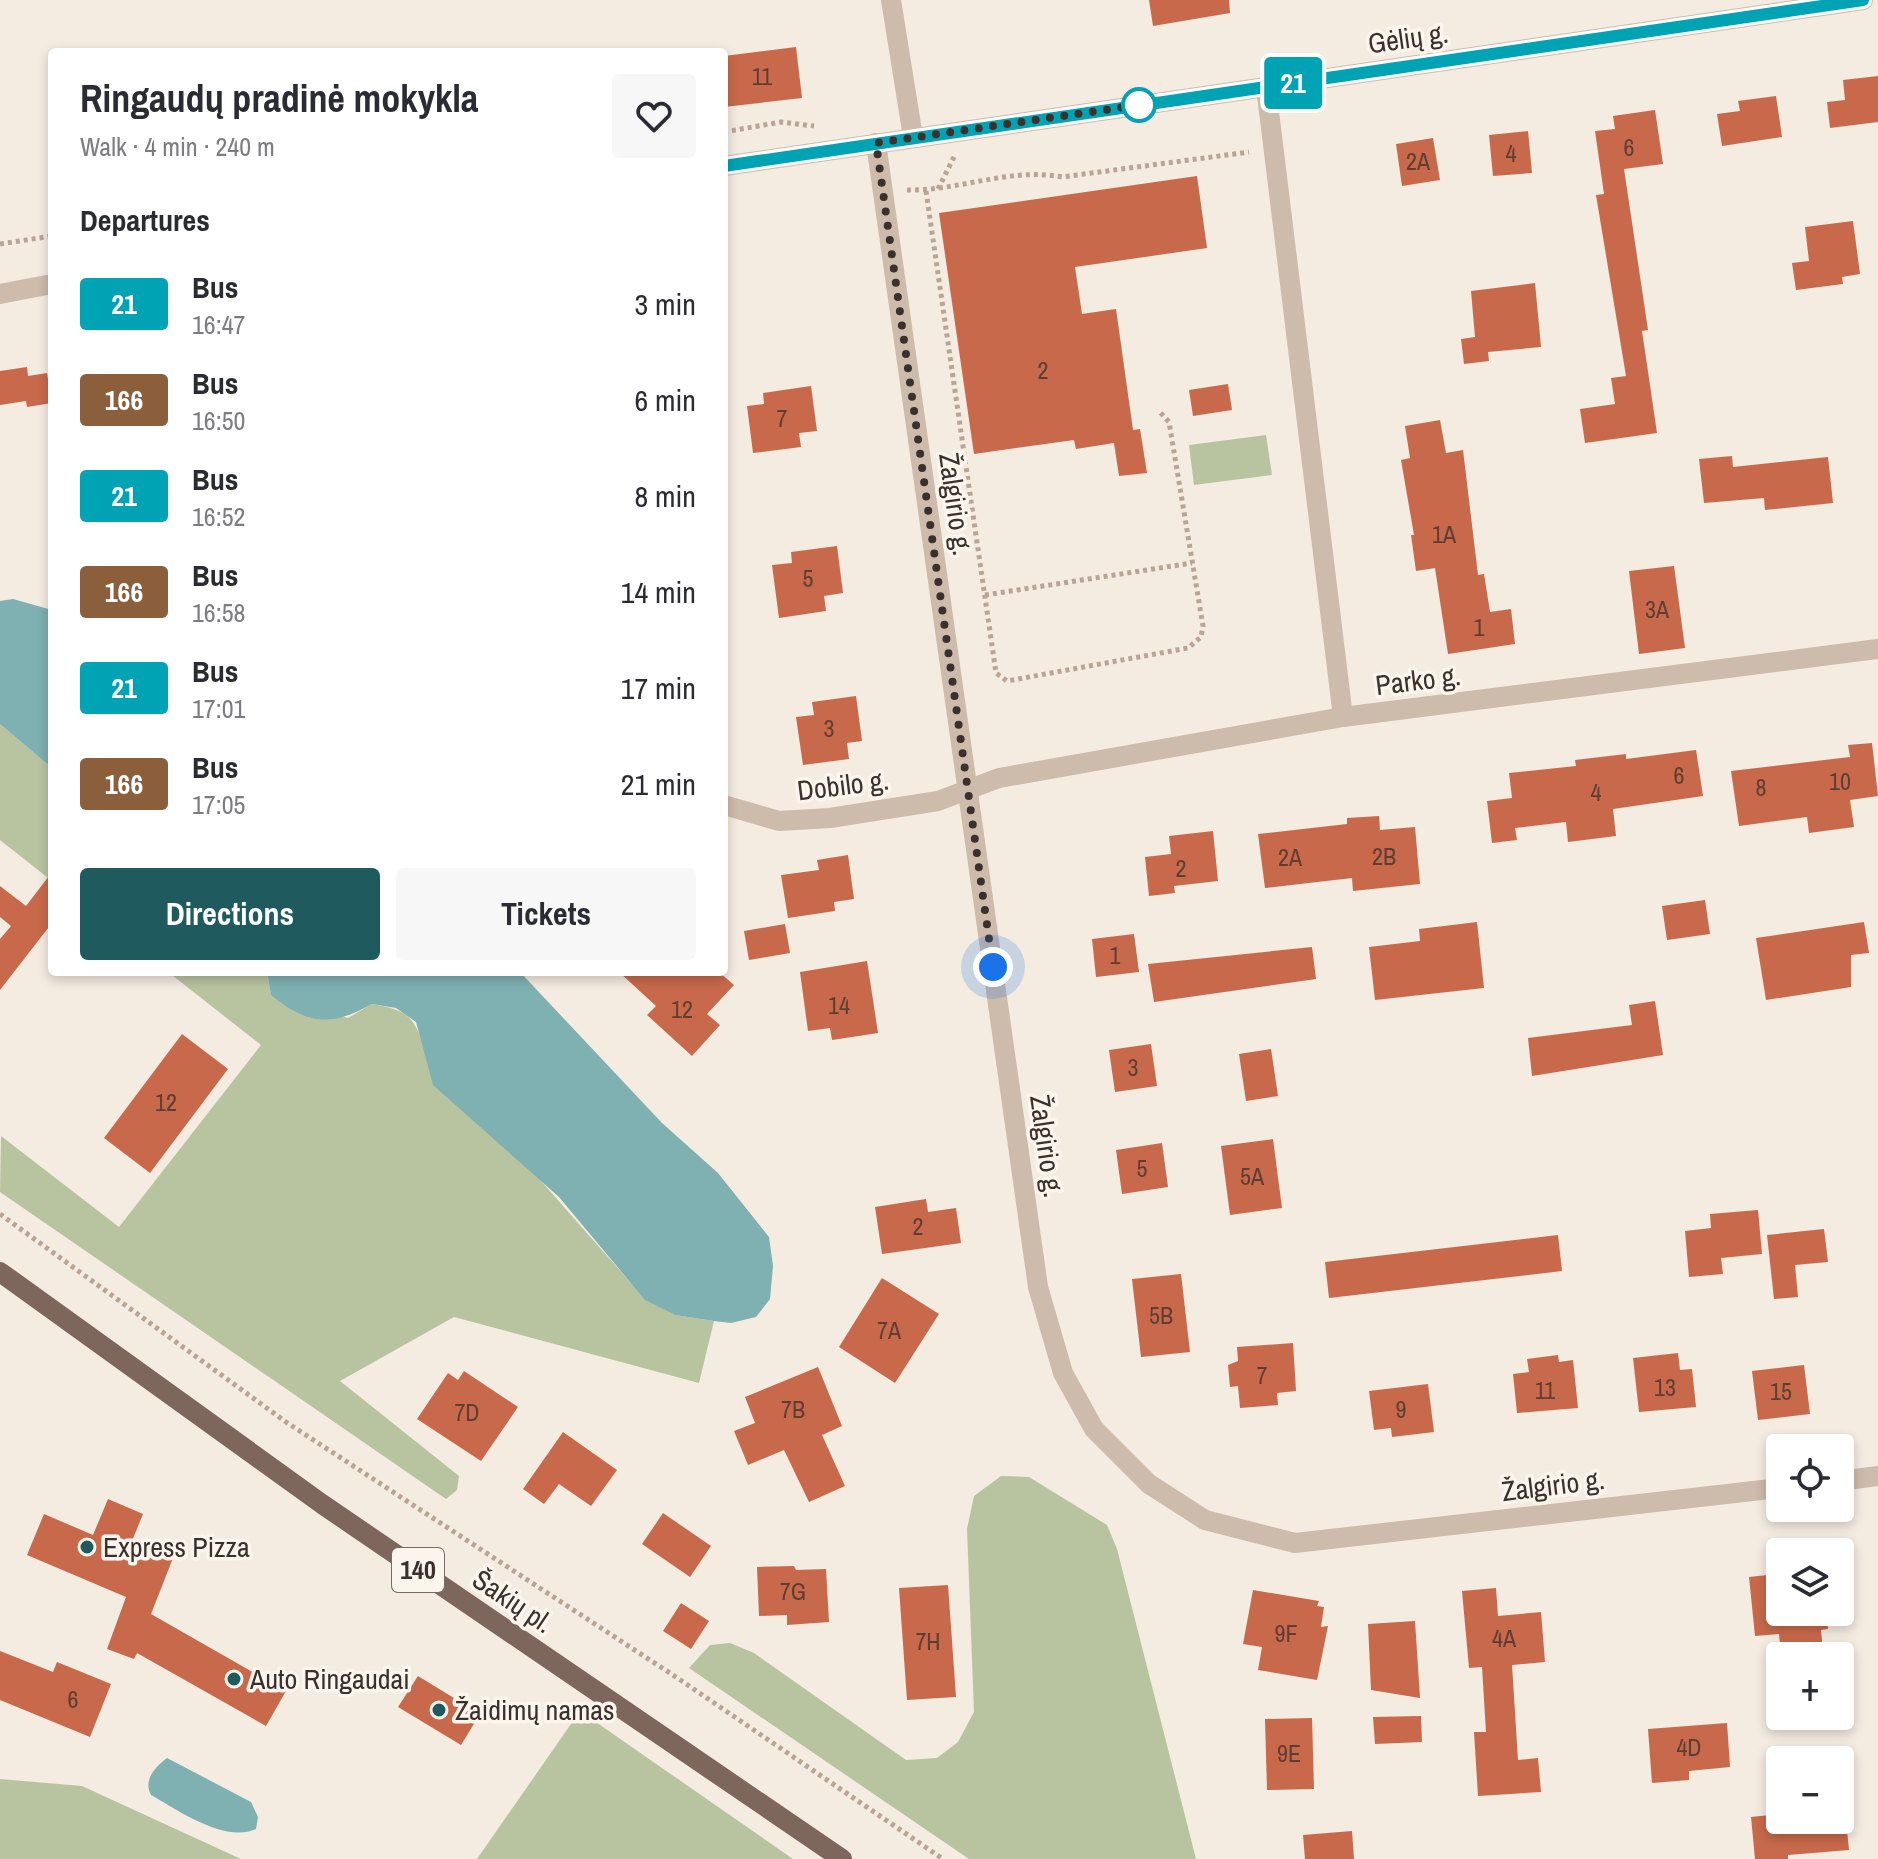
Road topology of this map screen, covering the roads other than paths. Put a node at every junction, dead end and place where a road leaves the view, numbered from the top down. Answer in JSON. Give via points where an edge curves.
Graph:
{"nodes":[{"id":1,"x":891,"y":0,"type":"edge"},
{"id":2,"x":1863,"y":0,"type":"edge"},
{"id":3,"x":1266,"y":87,"type":"junction"},
{"id":4,"x":913,"y":137,"type":"junction"},
{"id":5,"x":876,"y":143,"type":"junction"},
{"id":6,"x":728,"y":165,"type":"edge"},
{"id":7,"x":48,"y":285,"type":"edge"},
{"id":8,"x":0,"y":294,"type":"edge"},
{"id":9,"x":1878,"y":649,"type":"edge"},
{"id":10,"x":1343,"y":717,"type":"junction"},
{"id":11,"x":969,"y":789,"type":"junction"},
{"id":12,"x":728,"y":806,"type":"edge"},
{"id":13,"x":0,"y":1272,"type":"edge"},
{"id":14,"x":1878,"y":1476,"type":"edge"},
{"id":15,"x":1854,"y":1479,"type":"edge"},
{"id":16,"x":1766,"y":1490,"type":"edge"},
{"id":17,"x":842,"y":1859,"type":"edge"}],
"edges":[{"from":1,"to":4,"type":"street"},
{"from":2,"to":3,"type":"street","name":"Gėlių g."},
{"from":3,"to":4,"type":"street","name":"Gėlių g."},
{"from":3,"to":10,"type":"street"},
{"from":4,"to":5,"type":"street","name":"Gėlių g."},
{"from":5,"to":6,"type":"street","name":"Gėlių g."},
{"from":5,"to":11,"type":"street","name":"Žalgirio g."},
{"from":7,"to":8,"type":"street"},
{"from":9,"to":10,"type":"street","name":"Parko g."},
{"from":10,"to":11,"type":"street","name":"Parko g.","via":[[999,778]]},
{"from":11,"to":12,"type":"street","name":"Dobilo g.","via":[[938,801],[830,818],[779,821]]},
{"from":11,"to":16,"type":"street","name":"Žalgirio g.","via":[[1038,1287],[1063,1373],[1094,1429],[1149,1484],[1205,1520],[1295,1543]]},
{"from":13,"to":17,"type":"main road","name":"Šakių pl.","number":"140","via":[[322,1504]]},
{"from":14,"to":15,"type":"street"}]}
